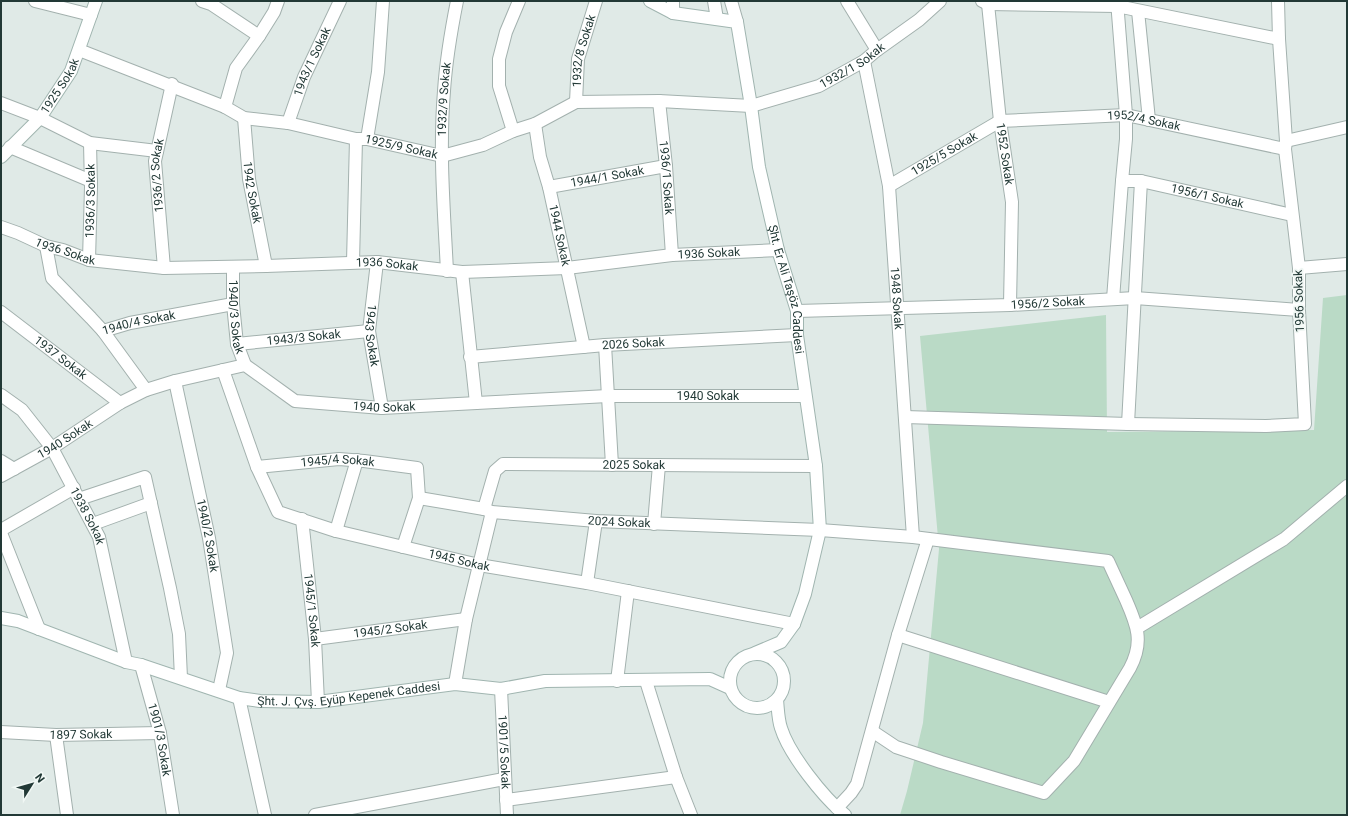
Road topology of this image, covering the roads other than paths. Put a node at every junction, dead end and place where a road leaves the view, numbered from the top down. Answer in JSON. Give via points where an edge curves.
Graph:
{"nodes":[{"id":1,"x":36,"y":1,"type":"edge"},
{"id":2,"x":96,"y":1,"type":"edge"},
{"id":3,"x":202,"y":1,"type":"edge"},
{"id":4,"x":278,"y":1,"type":"edge"},
{"id":5,"x":340,"y":1,"type":"edge"},
{"id":6,"x":383,"y":1,"type":"edge"},
{"id":7,"x":457,"y":1,"type":"edge"},
{"id":8,"x":519,"y":1,"type":"edge"},
{"id":9,"x":596,"y":1,"type":"edge"},
{"id":10,"x":650,"y":1,"type":"edge"},
{"id":11,"x":714,"y":1,"type":"edge"},
{"id":12,"x":731,"y":1,"type":"edge"},
{"id":13,"x":847,"y":1,"type":"edge"},
{"id":14,"x":940,"y":1,"type":"edge"},
{"id":15,"x":1278,"y":1,"type":"edge"},
{"id":16,"x":985,"y":2,"type":"edge"},
{"id":17,"x":1117,"y":4,"type":"edge"},
{"id":18,"x":673,"y":7,"type":"edge"},
{"id":19,"x":1138,"y":11,"type":"junction"},
{"id":20,"x":91,"y":15,"type":"junction"},
{"id":21,"x":717,"y":19,"type":"junction"},
{"id":22,"x":737,"y":22,"type":"junction"},
{"id":23,"x":259,"y":36,"type":"junction"},
{"id":24,"x":1279,"y":39,"type":"junction"},
{"id":25,"x":79,"y":50,"type":"junction"},
{"id":26,"x":877,"y":50,"type":"junction"},
{"id":27,"x":864,"y":61,"type":"junction"},
{"id":28,"x":172,"y":85,"type":"junction"},
{"id":29,"x":659,"y":101,"type":"junction"},
{"id":30,"x":576,"y":102,"type":"junction"},
{"id":31,"x":1,"y":103,"type":"edge"},
{"id":32,"x":751,"y":106,"type":"junction"},
{"id":33,"x":225,"y":107,"type":"junction"},
{"id":34,"x":1126,"y":115,"type":"junction"},
{"id":35,"x":40,"y":118,"type":"junction"},
{"id":36,"x":244,"y":118,"type":"junction"},
{"id":37,"x":1149,"y":120,"type":"junction"},
{"id":38,"x":1000,"y":121,"type":"junction"},
{"id":39,"x":288,"y":124,"type":"junction"},
{"id":40,"x":535,"y":124,"type":"junction"},
{"id":41,"x":1347,"y":127,"type":"edge"},
{"id":42,"x":513,"y":131,"type":"junction"},
{"id":43,"x":361,"y":139,"type":"junction"},
{"id":44,"x":90,"y":143,"type":"junction"},
{"id":45,"x":1286,"y":145,"type":"junction"},
{"id":46,"x":10,"y":147,"type":"junction"},
{"id":47,"x":157,"y":151,"type":"junction"},
{"id":48,"x":442,"y":156,"type":"junction"},
{"id":49,"x":1,"y":157,"type":"edge"},
{"id":50,"x":666,"y":166,"type":"junction"},
{"id":51,"x":91,"y":181,"type":"junction"},
{"id":52,"x":1122,"y":181,"type":"junction"},
{"id":53,"x":1141,"y":181,"type":"junction"},
{"id":54,"x":889,"y":186,"type":"junction"},
{"id":55,"x":549,"y":187,"type":"junction"},
{"id":56,"x":1292,"y":215,"type":"junction"},
{"id":57,"x":1,"y":227,"type":"edge"},
{"id":58,"x":46,"y":246,"type":"junction"},
{"id":59,"x":778,"y":250,"type":"junction"},
{"id":60,"x":672,"y":255,"type":"junction"},
{"id":61,"x":89,"y":260,"type":"junction"},
{"id":62,"x":353,"y":262,"type":"junction"},
{"id":63,"x":377,"y":262,"type":"junction"},
{"id":64,"x":1347,"y":264,"type":"edge"},
{"id":65,"x":266,"y":266,"type":"junction"},
{"id":66,"x":233,"y":267,"type":"junction"},
{"id":67,"x":164,"y":268,"type":"junction"},
{"id":68,"x":567,"y":268,"type":"junction"},
{"id":69,"x":1299,"y":268,"type":"junction"},
{"id":70,"x":447,"y":271,"type":"junction"},
{"id":71,"x":462,"y":272,"type":"junction"},
{"id":72,"x":1136,"y":298,"type":"junction"},
{"id":73,"x":1113,"y":299,"type":"junction"},
{"id":74,"x":232,"y":304,"type":"junction"},
{"id":75,"x":1010,"y":305,"type":"junction"},
{"id":76,"x":898,"y":309,"type":"junction"},
{"id":77,"x":1298,"y":310,"type":"junction"},
{"id":78,"x":797,"y":311,"type":"junction"},
{"id":79,"x":1,"y":312,"type":"edge"},
{"id":80,"x":103,"y":331,"type":"junction"},
{"id":81,"x":369,"y":332,"type":"junction"},
{"id":82,"x":797,"y":335,"type":"junction"},
{"id":83,"x":237,"y":344,"type":"junction"},
{"id":84,"x":605,"y":345,"type":"junction"},
{"id":85,"x":584,"y":347,"type":"junction"},
{"id":86,"x":470,"y":357,"type":"junction"},
{"id":87,"x":245,"y":365,"type":"junction"},
{"id":88,"x":223,"y":370,"type":"junction"},
{"id":89,"x":175,"y":381,"type":"junction"},
{"id":90,"x":146,"y":390,"type":"junction"},
{"id":91,"x":1,"y":395,"type":"edge"},
{"id":92,"x":608,"y":396,"type":"junction"},
{"id":93,"x":806,"y":396,"type":"junction"},
{"id":94,"x":120,"y":403,"type":"junction"},
{"id":95,"x":476,"y":403,"type":"junction"},
{"id":96,"x":382,"y":408,"type":"junction"},
{"id":97,"x":905,"y":417,"type":"junction"},
{"id":98,"x":1128,"y":424,"type":"junction"},
{"id":99,"x":52,"y":448,"type":"junction"},
{"id":100,"x":357,"y":460,"type":"junction"},
{"id":101,"x":1,"y":461,"type":"edge"},
{"id":102,"x":612,"y":465,"type":"junction"},
{"id":103,"x":659,"y":465,"type":"junction"},
{"id":104,"x":816,"y":466,"type":"junction"},
{"id":105,"x":258,"y":467,"type":"junction"},
{"id":106,"x":14,"y":469,"type":"junction"},
{"id":107,"x":1,"y":476,"type":"edge"},
{"id":108,"x":1347,"y":486,"type":"edge"},
{"id":109,"x":74,"y":488,"type":"junction"},
{"id":110,"x":419,"y":498,"type":"junction"},
{"id":111,"x":79,"y":499,"type":"junction"},
{"id":112,"x":151,"y":503,"type":"junction"},
{"id":113,"x":488,"y":510,"type":"junction"},
{"id":114,"x":302,"y":519,"type":"junction"},
{"id":115,"x":596,"y":521,"type":"junction"},
{"id":116,"x":93,"y":524,"type":"junction"},
{"id":117,"x":654,"y":524,"type":"junction"},
{"id":118,"x":820,"y":530,"type":"junction"},
{"id":119,"x":1,"y":531,"type":"edge"},
{"id":120,"x":336,"y":531,"type":"junction"},
{"id":121,"x":913,"y":537,"type":"junction"},
{"id":122,"x":928,"y":539,"type":"junction"},
{"id":123,"x":403,"y":547,"type":"junction"},
{"id":124,"x":479,"y":564,"type":"junction"},
{"id":125,"x":587,"y":583,"type":"junction"},
{"id":126,"x":628,"y":591,"type":"junction"},
{"id":127,"x":1,"y":618,"type":"edge"},
{"id":128,"x":466,"y":619,"type":"junction"},
{"id":129,"x":794,"y":624,"type":"junction"},
{"id":130,"x":1137,"y":628,"type":"junction"},
{"id":131,"x":39,"y":629,"type":"junction"},
{"id":132,"x":898,"y":635,"type":"junction"},
{"id":133,"x":315,"y":639,"type":"junction"},
{"id":134,"x":781,"y":642,"type":"junction"},
{"id":135,"x":756,"y":653,"type":"junction"},
{"id":136,"x":126,"y":662,"type":"junction"},
{"id":137,"x":141,"y":664,"type":"junction"},
{"id":138,"x":735,"y":664,"type":"junction"},
{"id":139,"x":780,"y":665,"type":"junction"},
{"id":140,"x":181,"y":678,"type":"junction"},
{"id":141,"x":710,"y":679,"type":"junction"},
{"id":142,"x":617,"y":681,"type":"junction"},
{"id":143,"x":646,"y":681,"type":"junction"},
{"id":144,"x":455,"y":684,"type":"junction"},
{"id":145,"x":730,"y":688,"type":"junction"},
{"id":146,"x":501,"y":689,"type":"junction"},
{"id":147,"x":219,"y":690,"type":"junction"},
{"id":148,"x":239,"y":698,"type":"junction"},
{"id":149,"x":777,"y":700,"type":"junction"},
{"id":150,"x":318,"y":702,"type":"junction"},
{"id":151,"x":1109,"y":702,"type":"junction"},
{"id":152,"x":764,"y":708,"type":"junction"},
{"id":153,"x":780,"y":727,"type":"junction"},
{"id":154,"x":872,"y":731,"type":"junction"},
{"id":155,"x":1,"y":732,"type":"edge"},
{"id":156,"x":160,"y":733,"type":"junction"},
{"id":157,"x":56,"y":735,"type":"junction"},
{"id":158,"x":676,"y":778,"type":"junction"},
{"id":159,"x":504,"y":779,"type":"junction"},
{"id":160,"x":506,"y":800,"type":"junction"},
{"id":161,"x":841,"y":812,"type":"edge"},
{"id":162,"x":67,"y":815,"type":"edge"},
{"id":163,"x":173,"y":815,"type":"edge"},
{"id":164,"x":264,"y":815,"type":"edge"},
{"id":165,"x":315,"y":815,"type":"edge"},
{"id":166,"x":506,"y":815,"type":"edge"},
{"id":167,"x":692,"y":815,"type":"edge"}],
"edges":[{"from":1,"to":20,"type":"street"},
{"from":2,"to":20,"type":"street","name":"1925 Sokak"},
{"from":3,"to":23,"type":"street","via":[[211,4]]},
{"from":4,"to":23,"type":"street"},
{"from":5,"to":39,"type":"street","name":"1943/1 Sokak","via":[[304,77]]},
{"from":6,"to":43,"type":"street","via":[[378,72]]},
{"from":7,"to":48,"type":"street","name":"1932/9 Sokak","via":[[444,92]]},
{"from":8,"to":42,"type":"street","via":[[506,32],[499,59],[499,86]]},
{"from":9,"to":30,"type":"street","name":"1932/8 Sokak","via":[[578,59]]},
{"from":10,"to":18,"type":"street"},
{"from":11,"to":21,"type":"street"},
{"from":12,"to":22,"type":"street","name":"Şht. Er Ali Taşöz Caddesi"},
{"from":13,"to":26,"type":"street"},
{"from":14,"to":26,"type":"street","name":"1932/1 Sokak","via":[[920,20]]},
{"from":15,"to":24,"type":"street","name":"1956 Sokak"},
{"from":16,"to":17,"type":"street"},
{"from":16,"to":38,"type":"street","name":"1952 Sokak"},
{"from":17,"to":19,"type":"street"},
{"from":17,"to":34,"type":"street"},
{"from":18,"to":21,"type":"street"},
{"from":19,"to":24,"type":"street"},
{"from":19,"to":37,"type":"street"},
{"from":20,"to":25,"type":"street","name":"1925 Sokak"},
{"from":21,"to":22,"type":"street"},
{"from":22,"to":32,"type":"street","name":"Şht. Er Ali Taşöz Caddesi"},
{"from":23,"to":33,"type":"street","via":[[236,68]]},
{"from":24,"to":45,"type":"street","name":"1956 Sokak"},
{"from":25,"to":28,"type":"street","name":"1925/9 Sokak"},
{"from":25,"to":35,"type":"street","name":"1925 Sokak","via":[[71,70]]},
{"from":26,"to":27,"type":"street","name":"1932/1 Sokak"},
{"from":27,"to":32,"type":"street","name":"1932/1 Sokak","via":[[819,86]]},
{"from":27,"to":54,"type":"street","name":"1948 Sokak"},
{"from":28,"to":33,"type":"street","name":"1925/9 Sokak"},
{"from":28,"to":47,"type":"street","name":"1936/2 Sokak"},
{"from":29,"to":30,"type":"street","name":"1925/9 Sokak"},
{"from":29,"to":32,"type":"street","name":"1925/9 Sokak"},
{"from":29,"to":50,"type":"street","name":"1936/1 Sokak"},
{"from":30,"to":40,"type":"street","name":"1925/9 Sokak"},
{"from":31,"to":35,"type":"street"},
{"from":32,"to":59,"type":"street","name":"Şht. Er Ali Taşöz Caddesi","via":[[759,167]]},
{"from":33,"to":36,"type":"street","name":"1925/9 Sokak"},
{"from":34,"to":37,"type":"street","name":"1952/4 Sokak"},
{"from":34,"to":38,"type":"street","name":"1952/4 Sokak"},
{"from":34,"to":52,"type":"street"},
{"from":35,"to":44,"type":"street"},
{"from":35,"to":46,"type":"street","name":"1925 Sokak"},
{"from":36,"to":39,"type":"street","name":"1925/9 Sokak"},
{"from":36,"to":65,"type":"street","name":"1942 Sokak","via":[[249,179]]},
{"from":37,"to":45,"type":"street","name":"1952/4 Sokak"},
{"from":38,"to":54,"type":"street","name":"1925/5 Sokak"},
{"from":38,"to":75,"type":"street","name":"1952 Sokak","via":[[1012,202]]},
{"from":39,"to":43,"type":"street","name":"1925/9 Sokak"},
{"from":40,"to":42,"type":"street","name":"1925/9 Sokak"},
{"from":40,"to":55,"type":"street","name":"1944 Sokak","via":[[540,157]]},
{"from":41,"to":45,"type":"street"},
{"from":42,"to":48,"type":"street","name":"1925/9 Sokak","via":[[482,145]]},
{"from":43,"to":48,"type":"street","name":"1925/9 Sokak"},
{"from":43,"to":62,"type":"street"},
{"from":44,"to":47,"type":"street"},
{"from":44,"to":51,"type":"street","name":"1936/3 Sokak"},
{"from":45,"to":56,"type":"street","name":"1956 Sokak"},
{"from":46,"to":49,"type":"street","name":"1925 Sokak"},
{"from":46,"to":51,"type":"street"},
{"from":47,"to":67,"type":"street","name":"1936/2 Sokak","via":[[155,161]]},
{"from":48,"to":70,"type":"street","name":"1932/9 Sokak"},
{"from":50,"to":55,"type":"street","name":"1944/1 Sokak"},
{"from":50,"to":60,"type":"street","name":"1936/1 Sokak"},
{"from":51,"to":61,"type":"street","name":"1936/3 Sokak"},
{"from":52,"to":53,"type":"street","name":"1956/1 Sokak"},
{"from":52,"to":73,"type":"street"},
{"from":53,"to":56,"type":"street","name":"1956/1 Sokak"},
{"from":53,"to":72,"type":"street"},
{"from":54,"to":76,"type":"street","name":"1948 Sokak"},
{"from":55,"to":68,"type":"street","name":"1944 Sokak"},
{"from":56,"to":69,"type":"street","name":"1956 Sokak"},
{"from":57,"to":58,"type":"street","name":"1936 Sokak"},
{"from":58,"to":61,"type":"street","name":"1936 Sokak"},
{"from":58,"to":80,"type":"street","name":"1940/4 Sokak","via":[[52,278]]},
{"from":59,"to":60,"type":"street","name":"1936 Sokak"},
{"from":59,"to":78,"type":"street","name":"Şht. Er Ali Taşöz Caddesi"},
{"from":60,"to":68,"type":"street","name":"1936 Sokak"},
{"from":61,"to":67,"type":"street","name":"1936 Sokak"},
{"from":62,"to":63,"type":"street","name":"1936 Sokak"},
{"from":62,"to":65,"type":"street","name":"1936 Sokak"},
{"from":63,"to":70,"type":"street","name":"1936 Sokak"},
{"from":63,"to":81,"type":"street","name":"1943 Sokak"},
{"from":64,"to":69,"type":"street"},
{"from":65,"to":66,"type":"street","name":"1936 Sokak"},
{"from":66,"to":67,"type":"street","name":"1936 Sokak"},
{"from":66,"to":74,"type":"street","name":"1940/3 Sokak"},
{"from":68,"to":71,"type":"street","name":"1936 Sokak"},
{"from":68,"to":85,"type":"street","name":"1944 Sokak"},
{"from":69,"to":77,"type":"street","name":"1956 Sokak"},
{"from":70,"to":71,"type":"street","name":"1936 Sokak"},
{"from":71,"to":86,"type":"street"},
{"from":72,"to":73,"type":"street","name":"1956/2 Sokak"},
{"from":72,"to":77,"type":"street","name":"1956/2 Sokak"},
{"from":72,"to":98,"type":"street"},
{"from":73,"to":75,"type":"street","name":"1956/2 Sokak"},
{"from":74,"to":80,"type":"street","name":"1940/4 Sokak","via":[[130,323]]},
{"from":74,"to":83,"type":"street","name":"1940/3 Sokak"},
{"from":75,"to":76,"type":"street","name":"1956/2 Sokak"},
{"from":76,"to":78,"type":"street","name":"1956/2 Sokak"},
{"from":76,"to":97,"type":"street","name":"1948 Sokak"},
{"from":77,"to":98,"type":"street","name":"1956 Sokak","via":[[1305,424]]},
{"from":78,"to":82,"type":"street","name":"Şht. Er Ali Taşöz Caddesi"},
{"from":79,"to":94,"type":"street","name":"1937 Sokak"},
{"from":80,"to":90,"type":"street"},
{"from":81,"to":83,"type":"street","name":"1943/3 Sokak"},
{"from":81,"to":96,"type":"street","name":"1943 Sokak"},
{"from":82,"to":84,"type":"street","name":"2026 Sokak"},
{"from":82,"to":93,"type":"street","name":"Şht. Er Ali Taşöz Caddesi"},
{"from":83,"to":87,"type":"street","name":"1940/3 Sokak"},
{"from":84,"to":85,"type":"street","name":"2026 Sokak"},
{"from":84,"to":92,"type":"street"},
{"from":85,"to":86,"type":"street","name":"2026 Sokak"},
{"from":86,"to":95,"type":"street"},
{"from":87,"to":88,"type":"street","name":"1940 Sokak"},
{"from":87,"to":96,"type":"street","name":"1940 Sokak","via":[[295,400]]},
{"from":88,"to":89,"type":"street","name":"1940 Sokak"},
{"from":88,"to":105,"type":"street","name":"1945 Sokak"},
{"from":89,"to":90,"type":"street","name":"1940 Sokak"},
{"from":89,"to":147,"type":"street","name":"1940/2 Sokak","via":[[210,538],[227,653]]},
{"from":90,"to":94,"type":"street","name":"1940 Sokak"},
{"from":91,"to":99,"type":"street","name":"1938 Sokak","via":[[22,410]]},
{"from":92,"to":93,"type":"street","name":"1940 Sokak"},
{"from":92,"to":95,"type":"street","name":"1940 Sokak"},
{"from":92,"to":102,"type":"street"},
{"from":93,"to":104,"type":"street","name":"Şht. Er Ali Taşöz Caddesi"},
{"from":94,"to":99,"type":"street","name":"1940 Sokak"},
{"from":95,"to":96,"type":"street","name":"1940 Sokak"},
{"from":97,"to":98,"type":"street"},
{"from":97,"to":121,"type":"street","name":"1948 Sokak"},
{"from":99,"to":106,"type":"street","name":"1940 Sokak"},
{"from":99,"to":109,"type":"street","name":"1938 Sokak"},
{"from":100,"to":105,"type":"street","name":"1945/4 Sokak"},
{"from":100,"to":110,"type":"street","name":"1945/4 Sokak","via":[[418,468]]},
{"from":100,"to":120,"type":"street"},
{"from":101,"to":106,"type":"street"},
{"from":102,"to":103,"type":"street","name":"2025 Sokak"},
{"from":102,"to":113,"type":"street","name":"2025 Sokak","via":[[503,464],[495,471]]},
{"from":103,"to":104,"type":"street","name":"2025 Sokak"},
{"from":103,"to":117,"type":"street"},
{"from":104,"to":118,"type":"street","name":"Şht. Er Ali Taşöz Caddesi"},
{"from":105,"to":114,"type":"street","name":"1945 Sokak","via":[[278,512]]},
{"from":106,"to":107,"type":"street","name":"1940 Sokak"},
{"from":108,"to":130,"type":"street","via":[[1284,539]]},
{"from":109,"to":111,"type":"street","name":"1938 Sokak"},
{"from":109,"to":119,"type":"street"},
{"from":110,"to":113,"type":"street","name":"2024 Sokak"},
{"from":110,"to":123,"type":"street"},
{"from":111,"to":112,"type":"street","via":[[146,477]]},
{"from":111,"to":116,"type":"street","name":"1938 Sokak"},
{"from":112,"to":116,"type":"street"},
{"from":112,"to":140,"type":"street","via":[[179,634]]},
{"from":113,"to":115,"type":"street","name":"2024 Sokak"},
{"from":113,"to":124,"type":"street","name":"2025 Sokak"},
{"from":114,"to":120,"type":"street","name":"1945 Sokak"},
{"from":114,"to":133,"type":"street","name":"1945/1 Sokak"},
{"from":115,"to":117,"type":"street","name":"2024 Sokak"},
{"from":115,"to":125,"type":"street"},
{"from":116,"to":136,"type":"street","name":"1938 Sokak","via":[[99,537]]},
{"from":117,"to":118,"type":"street","name":"2024 Sokak"},
{"from":118,"to":121,"type":"street","name":"2024 Sokak"},
{"from":118,"to":129,"type":"street","name":"Şht. Er Ali Taşöz Caddesi","via":[[805,594]]},
{"from":119,"to":131,"type":"street"},
{"from":120,"to":123,"type":"street","name":"1945 Sokak"},
{"from":121,"to":122,"type":"street","name":"2024 Sokak"},
{"from":122,"to":130,"type":"street","name":"2024 Sokak","via":[[1108,561]]},
{"from":122,"to":132,"type":"street"},
{"from":123,"to":124,"type":"street","name":"1945 Sokak"},
{"from":124,"to":125,"type":"street","name":"1945 Sokak"},
{"from":124,"to":128,"type":"street","name":"2025 Sokak"},
{"from":125,"to":126,"type":"street","name":"1945 Sokak"},
{"from":126,"to":129,"type":"street","name":"1945 Sokak"},
{"from":126,"to":142,"type":"street"},
{"from":127,"to":131,"type":"street","name":"Şht. J. Çvş. Eyüp Kepenek Caddesi"},
{"from":128,"to":133,"type":"street","name":"1945/2 Sokak"},
{"from":128,"to":144,"type":"street","name":"2025 Sokak"},
{"from":129,"to":134,"type":"street","name":"Şht. Er Ali Taşöz Caddesi"},
{"from":130,"to":151,"type":"street","via":[[1138,648],[1134,662]]},
{"from":131,"to":136,"type":"street","name":"Şht. J. Çvş. Eyüp Kepenek Caddesi"},
{"from":132,"to":151,"type":"street"},
{"from":132,"to":154,"type":"street"},
{"from":133,"to":150,"type":"street","name":"1945/1 Sokak"},
{"from":134,"to":135,"type":"street"},
{"from":134,"to":139,"type":"street"},
{"from":135,"to":138,"type":"street","via":[[741,658]]},
{"from":135,"to":139,"type":"street","via":[[774,659]]},
{"from":136,"to":137,"type":"street","name":"Şht. J. Çvş. Eyüp Kepenek Caddesi"},
{"from":137,"to":140,"type":"street","name":"Şht. J. Çvş. Eyüp Kepenek Caddesi"},
{"from":137,"to":156,"type":"street","name":"1901/3 Sokak"},
{"from":138,"to":141,"type":"street"},
{"from":138,"to":145,"type":"street","via":[[731,671]]},
{"from":139,"to":149,"type":"street","via":[[784,686]]},
{"from":140,"to":147,"type":"street","name":"Şht. J. Çvş. Eyüp Kepenek Caddesi"},
{"from":141,"to":143,"type":"street","name":"Şht. J. Çvş. Eyüp Kepenek Caddesi"},
{"from":141,"to":145,"type":"street"},
{"from":142,"to":143,"type":"street","name":"Şht. J. Çvş. Eyüp Kepenek Caddesi"},
{"from":142,"to":146,"type":"street","name":"Şht. J. Çvş. Eyüp Kepenek Caddesi","via":[[545,681]]},
{"from":143,"to":158,"type":"street"},
{"from":144,"to":146,"type":"street","name":"Şht. J. Çvş. Eyüp Kepenek Caddesi"},
{"from":144,"to":150,"type":"street","name":"Şht. J. Çvş. Eyüp Kepenek Caddesi"},
{"from":145,"to":152,"type":"street","via":[[739,702],[747,707]]},
{"from":146,"to":159,"type":"street","name":"1901/5 Sokak"},
{"from":147,"to":148,"type":"street","name":"Şht. J. Çvş. Eyüp Kepenek Caddesi"},
{"from":148,"to":150,"type":"street","name":"Şht. J. Çvş. Eyüp Kepenek Caddesi"},
{"from":148,"to":164,"type":"street"},
{"from":149,"to":152,"type":"street"},
{"from":149,"to":153,"type":"street"},
{"from":151,"to":154,"type":"street","via":[[1074,761],[1044,793],[896,747]]},
{"from":152,"to":153,"type":"street"},
{"from":153,"to":161,"type":"street","via":[[790,749]]},
{"from":154,"to":161,"type":"street","via":[[858,784]]},
{"from":155,"to":157,"type":"street","name":"1897 Sokak"},
{"from":156,"to":157,"type":"street","name":"1897 Sokak"},
{"from":156,"to":163,"type":"street","name":"1901/3 Sokak"},
{"from":157,"to":162,"type":"street"},
{"from":158,"to":160,"type":"street"},
{"from":158,"to":167,"type":"street"},
{"from":159,"to":160,"type":"street","name":"1901/5 Sokak"},
{"from":159,"to":165,"type":"street"},
{"from":160,"to":166,"type":"street","name":"1901/5 Sokak"}]}
